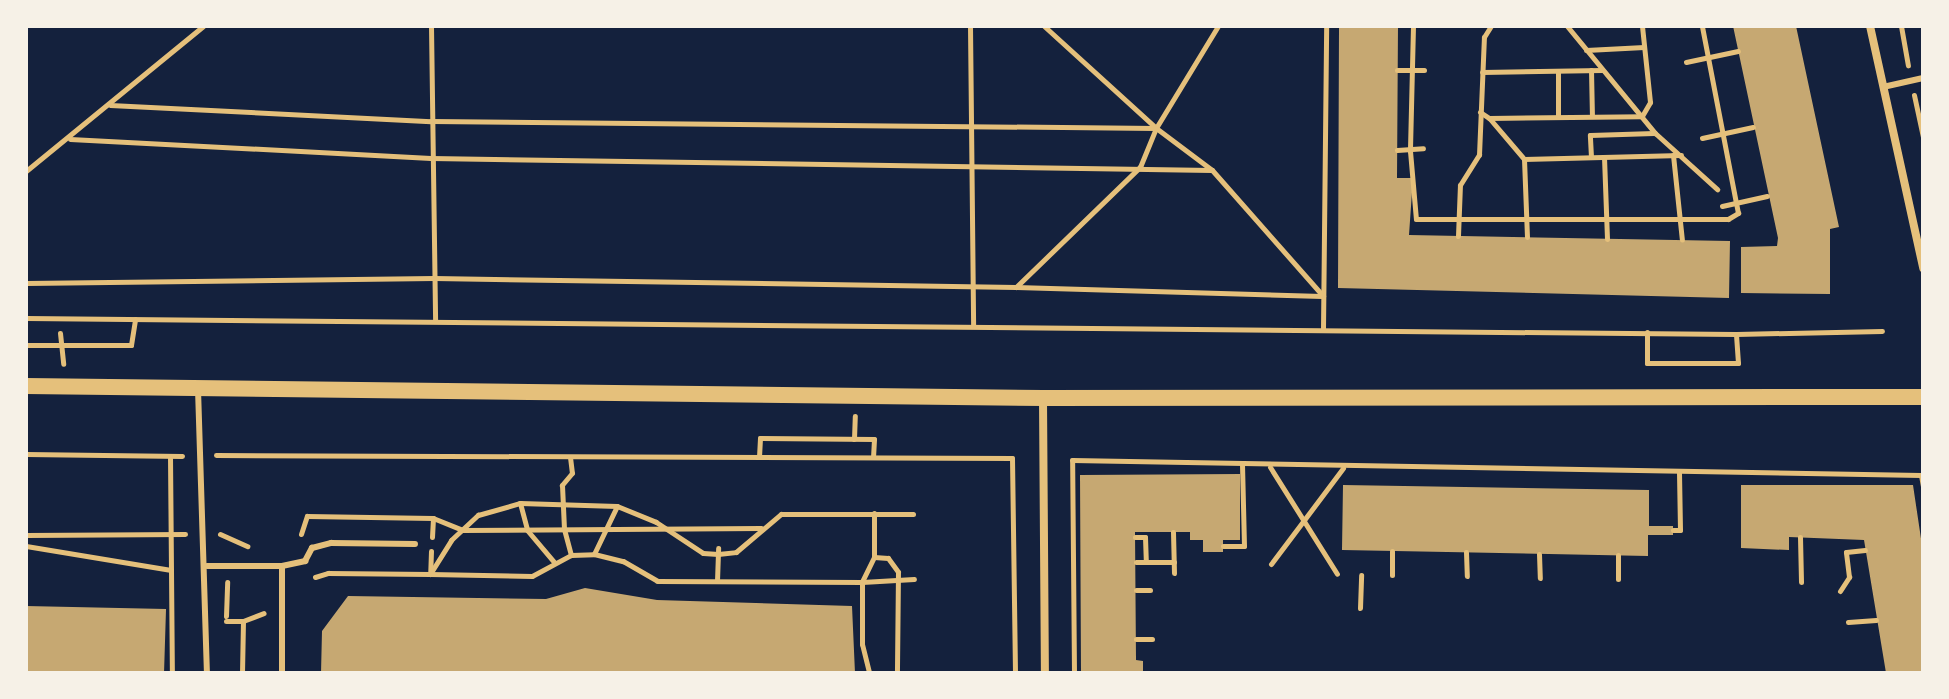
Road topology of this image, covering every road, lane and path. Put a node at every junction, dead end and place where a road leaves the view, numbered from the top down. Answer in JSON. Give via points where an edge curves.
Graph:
{"nodes":[{"id":1,"x":203,"y":26,"type":"edge"},
{"id":2,"x":431,"y":26,"type":"edge"},
{"id":3,"x":970,"y":26,"type":"edge"},
{"id":4,"x":1044,"y":26,"type":"edge"},
{"id":5,"x":1218,"y":26,"type":"edge"},
{"id":6,"x":1326,"y":26,"type":"edge"},
{"id":7,"x":1413,"y":26,"type":"edge"},
{"id":8,"x":1491,"y":26,"type":"edge"},
{"id":9,"x":1567,"y":26,"type":"edge"},
{"id":10,"x":1642,"y":26,"type":"edge"},
{"id":11,"x":1702,"y":26,"type":"edge"},
{"id":12,"x":1870,"y":26,"type":"edge"},
{"id":13,"x":1644,"y":47,"type":"junction"},
{"id":14,"x":1585,"y":50,"type":"junction"},
{"id":15,"x":1738,"y":51,"type":"dead end"},
{"id":16,"x":1709,"y":57,"type":"junction"},
{"id":17,"x":1686,"y":62,"type":"dead end"},
{"id":18,"x":1411,"y":69,"type":"junction"},
{"id":19,"x":1397,"y":70,"type":"dead end"},
{"id":20,"x":1424,"y":70,"type":"dead end"},
{"id":21,"x":1591,"y":70,"type":"junction"},
{"id":22,"x":1603,"y":70,"type":"junction"},
{"id":23,"x":1558,"y":71,"type":"junction"},
{"id":24,"x":1482,"y":72,"type":"junction"},
{"id":25,"x":1923,"y":78,"type":"edge"},
{"id":26,"x":1883,"y":87,"type":"junction"},
{"id":27,"x":110,"y":105,"type":"junction"},
{"id":28,"x":1480,"y":112,"type":"junction"},
{"id":29,"x":1592,"y":116,"type":"junction"},
{"id":30,"x":1642,"y":116,"type":"junction"},
{"id":31,"x":1558,"y":117,"type":"junction"},
{"id":32,"x":1489,"y":118,"type":"junction"},
{"id":33,"x":431,"y":121,"type":"junction"},
{"id":34,"x":969,"y":127,"type":"junction"},
{"id":35,"x":1753,"y":127,"type":"dead end"},
{"id":36,"x":1156,"y":128,"type":"junction"},
{"id":37,"x":1655,"y":133,"type":"junction"},
{"id":38,"x":1723,"y":135,"type":"junction"},
{"id":39,"x":1702,"y":138,"type":"dead end"},
{"id":40,"x":70,"y":139,"type":"junction"},
{"id":41,"x":1423,"y":148,"type":"dead end"},
{"id":42,"x":1397,"y":150,"type":"dead end"},
{"id":43,"x":1410,"y":151,"type":"junction"},
{"id":44,"x":1673,"y":155,"type":"junction"},
{"id":45,"x":1682,"y":155,"type":"junction"},
{"id":46,"x":1591,"y":157,"type":"junction"},
{"id":47,"x":1604,"y":157,"type":"junction"},
{"id":48,"x":431,"y":158,"type":"junction"},
{"id":49,"x":1524,"y":159,"type":"junction"},
{"id":50,"x":968,"y":163,"type":"junction"},
{"id":51,"x":1140,"y":167,"type":"junction"},
{"id":52,"x":1212,"y":170,"type":"junction"},
{"id":53,"x":26,"y":171,"type":"edge"},
{"id":54,"x":1717,"y":189,"type":"dead end"},
{"id":55,"x":1767,"y":196,"type":"dead end"},
{"id":56,"x":1736,"y":203,"type":"junction"},
{"id":57,"x":1722,"y":206,"type":"dead end"},
{"id":58,"x":1458,"y":218,"type":"junction"},
{"id":59,"x":1527,"y":218,"type":"junction"},
{"id":60,"x":1606,"y":218,"type":"junction"},
{"id":61,"x":1681,"y":219,"type":"junction"},
{"id":62,"x":1458,"y":236,"type":"dead end"},
{"id":63,"x":1527,"y":237,"type":"dead end"},
{"id":64,"x":1607,"y":239,"type":"dead end"},
{"id":65,"x":1682,"y":240,"type":"dead end"},
{"id":66,"x":1923,"y":268,"type":"edge"},
{"id":67,"x":434,"y":278,"type":"junction"},
{"id":68,"x":26,"y":283,"type":"edge"},
{"id":69,"x":1016,"y":287,"type":"junction"},
{"id":70,"x":971,"y":289,"type":"junction"},
{"id":71,"x":1323,"y":296,"type":"junction"},
{"id":72,"x":26,"y":318,"type":"edge"},
{"id":73,"x":135,"y":319,"type":"junction"},
{"id":74,"x":435,"y":321,"type":"junction"},
{"id":75,"x":973,"y":326,"type":"junction"},
{"id":76,"x":1323,"y":329,"type":"junction"},
{"id":77,"x":1882,"y":331,"type":"dead end"},
{"id":78,"x":1647,"y":332,"type":"junction"},
{"id":79,"x":60,"y":333,"type":"dead end"},
{"id":80,"x":1736,"y":334,"type":"junction"},
{"id":81,"x":26,"y":345,"type":"edge"},
{"id":82,"x":61,"y":345,"type":"junction"},
{"id":83,"x":26,"y":386,"type":"edge"},
{"id":84,"x":65,"y":387,"type":"junction"},
{"id":85,"x":198,"y":388,"type":"junction"},
{"id":86,"x":1923,"y":397,"type":"edge"},
{"id":87,"x":1043,"y":398,"type":"junction"},
{"id":88,"x":26,"y":454,"type":"edge"},
{"id":89,"x":170,"y":456,"type":"junction"},
{"id":90,"x":199,"y":457,"type":"junction"},
{"id":91,"x":570,"y":457,"type":"junction"},
{"id":92,"x":759,"y":457,"type":"junction"},
{"id":93,"x":873,"y":457,"type":"junction"},
{"id":94,"x":1242,"y":465,"type":"junction"},
{"id":95,"x":1269,"y":466,"type":"junction"},
{"id":96,"x":1343,"y":467,"type":"junction"},
{"id":97,"x":1679,"y":471,"type":"junction"},
{"id":98,"x":1923,"y":486,"type":"edge"},
{"id":99,"x":562,"y":501,"type":"junction"},
{"id":100,"x":520,"y":503,"type":"junction"},
{"id":101,"x":617,"y":506,"type":"junction"},
{"id":102,"x":874,"y":513,"type":"junction"},
{"id":103,"x":913,"y":514,"type":"dead end"},
{"id":104,"x":433,"y":518,"type":"junction"},
{"id":105,"x":216,"y":519,"type":"dead end"},
{"id":106,"x":1304,"y":520,"type":"junction"},
{"id":107,"x":761,"y":528,"type":"junction"},
{"id":108,"x":564,"y":529,"type":"junction"},
{"id":109,"x":606,"y":529,"type":"junction"},
{"id":110,"x":664,"y":529,"type":"junction"},
{"id":111,"x":462,"y":530,"type":"junction"},
{"id":112,"x":527,"y":530,"type":"junction"},
{"id":113,"x":1673,"y":530,"type":"dead end"},
{"id":114,"x":1173,"y":532,"type":"dead end"},
{"id":115,"x":204,"y":533,"type":"junction"},
{"id":116,"x":171,"y":534,"type":"junction"},
{"id":117,"x":26,"y":535,"type":"edge"},
{"id":118,"x":1135,"y":537,"type":"dead end"},
{"id":119,"x":1800,"y":537,"type":"dead end"},
{"id":120,"x":299,"y":540,"type":"dead end"},
{"id":121,"x":415,"y":544,"type":"dead end"},
{"id":122,"x":26,"y":546,"type":"edge"},
{"id":123,"x":1223,"y":546,"type":"dead end"},
{"id":124,"x":260,"y":549,"type":"dead end"},
{"id":125,"x":1865,"y":550,"type":"dead end"},
{"id":126,"x":718,"y":551,"type":"junction"},
{"id":127,"x":1392,"y":551,"type":"dead end"},
{"id":128,"x":1466,"y":552,"type":"dead end"},
{"id":129,"x":594,"y":554,"type":"junction"},
{"id":130,"x":1539,"y":554,"type":"dead end"},
{"id":131,"x":571,"y":555,"type":"junction"},
{"id":132,"x":1618,"y":555,"type":"dead end"},
{"id":133,"x":874,"y":557,"type":"junction"},
{"id":134,"x":554,"y":562,"type":"junction"},
{"id":135,"x":1136,"y":562,"type":"dead end"},
{"id":136,"x":1149,"y":562,"type":"junction"},
{"id":137,"x":1174,"y":562,"type":"junction"},
{"id":138,"x":1271,"y":564,"type":"dead end"},
{"id":139,"x":207,"y":566,"type":"junction"},
{"id":140,"x":282,"y":566,"type":"junction"},
{"id":141,"x":171,"y":570,"type":"junction"},
{"id":142,"x":1155,"y":573,"type":"dead end"},
{"id":143,"x":1174,"y":573,"type":"dead end"},
{"id":144,"x":430,"y":574,"type":"junction"},
{"id":145,"x":1337,"y":574,"type":"dead end"},
{"id":146,"x":1361,"y":575,"type":"dead end"},
{"id":147,"x":1392,"y":575,"type":"dead end"},
{"id":148,"x":1467,"y":576,"type":"dead end"},
{"id":149,"x":234,"y":578,"type":"dead end"},
{"id":150,"x":1540,"y":578,"type":"dead end"},
{"id":151,"x":914,"y":579,"type":"dead end"},
{"id":152,"x":1618,"y":579,"type":"dead end"},
{"id":153,"x":305,"y":581,"type":"dead end"},
{"id":154,"x":717,"y":581,"type":"junction"},
{"id":155,"x":862,"y":582,"type":"junction"},
{"id":156,"x":899,"y":582,"type":"junction"},
{"id":157,"x":1801,"y":582,"type":"dead end"},
{"id":158,"x":227,"y":584,"type":"dead end"},
{"id":159,"x":1136,"y":590,"type":"dead end"},
{"id":160,"x":1150,"y":590,"type":"dead end"},
{"id":161,"x":1840,"y":591,"type":"dead end"},
{"id":162,"x":265,"y":602,"type":"dead end"},
{"id":163,"x":1360,"y":608,"type":"dead end"},
{"id":164,"x":1876,"y":620,"type":"dead end"},
{"id":165,"x":226,"y":621,"type":"dead end"},
{"id":166,"x":243,"y":621,"type":"junction"},
{"id":167,"x":1848,"y":622,"type":"dead end"},
{"id":168,"x":1136,"y":639,"type":"dead end"},
{"id":169,"x":1152,"y":639,"type":"dead end"},
{"id":170,"x":856,"y":656,"type":"dead end"},
{"id":171,"x":866,"y":656,"type":"junction"},
{"id":172,"x":172,"y":673,"type":"edge"},
{"id":173,"x":207,"y":673,"type":"edge"},
{"id":174,"x":242,"y":673,"type":"edge"},
{"id":175,"x":282,"y":673,"type":"edge"},
{"id":176,"x":869,"y":673,"type":"edge"},
{"id":177,"x":897,"y":673,"type":"edge"},
{"id":178,"x":1015,"y":673,"type":"edge"},
{"id":179,"x":1045,"y":673,"type":"edge"},
{"id":180,"x":1074,"y":673,"type":"edge"}],
"edges":[{"from":1,"to":27,"type":"path"},
{"from":2,"to":33,"type":"path"},
{"from":3,"to":34,"type":"path"},
{"from":4,"to":36,"type":"path"},
{"from":5,"to":36,"type":"path"},
{"from":6,"to":71,"type":"path"},
{"from":7,"to":18,"type":"path"},
{"from":8,"to":24,"type":"path","via":[[1484,37]]},
{"from":9,"to":14,"type":"path"},
{"from":10,"to":13,"type":"path"},
{"from":11,"to":16,"type":"path"},
{"from":12,"to":26,"type":"street"},
{"from":13,"to":14,"type":"path"},
{"from":13,"to":30,"type":"path","via":[[1650,102]]},
{"from":14,"to":22,"type":"path"},
{"from":15,"to":16,"type":"path"},
{"from":16,"to":17,"type":"path"},
{"from":16,"to":38,"type":"path"},
{"from":18,"to":19,"type":"path"},
{"from":18,"to":20,"type":"path"},
{"from":18,"to":43,"type":"path"},
{"from":21,"to":22,"type":"path"},
{"from":21,"to":23,"type":"path"},
{"from":21,"to":29,"type":"path"},
{"from":22,"to":30,"type":"path"},
{"from":23,"to":24,"type":"path"},
{"from":23,"to":31,"type":"path"},
{"from":24,"to":28,"type":"path"},
{"from":25,"to":26,"type":"lane"},
{"from":26,"to":66,"type":"street"},
{"from":27,"to":33,"type":"path"},
{"from":27,"to":40,"type":"path"},
{"from":28,"to":32,"type":"path"},
{"from":28,"to":58,"type":"path","via":[[1479,155],[1460,185]]},
{"from":29,"to":30,"type":"path"},
{"from":29,"to":31,"type":"path"},
{"from":30,"to":37,"type":"path"},
{"from":31,"to":32,"type":"path"},
{"from":32,"to":49,"type":"path"},
{"from":33,"to":34,"type":"path"},
{"from":33,"to":48,"type":"path"},
{"from":34,"to":36,"type":"path"},
{"from":34,"to":50,"type":"path"},
{"from":35,"to":38,"type":"path"},
{"from":36,"to":51,"type":"path"},
{"from":36,"to":52,"type":"path"},
{"from":37,"to":45,"type":"path"},
{"from":37,"to":46,"type":"path","via":[[1590,135]]},
{"from":38,"to":39,"type":"path"},
{"from":38,"to":56,"type":"path"},
{"from":40,"to":48,"type":"path"},
{"from":40,"to":53,"type":"path"},
{"from":41,"to":43,"type":"path"},
{"from":42,"to":43,"type":"path"},
{"from":43,"to":58,"type":"path","via":[[1416,219]]},
{"from":44,"to":45,"type":"path"},
{"from":44,"to":47,"type":"path"},
{"from":44,"to":61,"type":"path"},
{"from":45,"to":54,"type":"path"},
{"from":46,"to":47,"type":"path"},
{"from":46,"to":49,"type":"path"},
{"from":47,"to":60,"type":"path"},
{"from":48,"to":50,"type":"path"},
{"from":48,"to":67,"type":"path"},
{"from":49,"to":59,"type":"path"},
{"from":50,"to":51,"type":"path"},
{"from":50,"to":70,"type":"path"},
{"from":51,"to":52,"type":"path"},
{"from":51,"to":69,"type":"path"},
{"from":52,"to":71,"type":"path"},
{"from":55,"to":56,"type":"path"},
{"from":56,"to":57,"type":"path"},
{"from":56,"to":61,"type":"path","via":[[1738,213],[1728,219]]},
{"from":58,"to":59,"type":"path"},
{"from":58,"to":62,"type":"path"},
{"from":59,"to":60,"type":"path"},
{"from":59,"to":63,"type":"path"},
{"from":60,"to":61,"type":"path"},
{"from":60,"to":64,"type":"path"},
{"from":61,"to":65,"type":"path"},
{"from":67,"to":68,"type":"path"},
{"from":67,"to":70,"type":"path"},
{"from":67,"to":74,"type":"path"},
{"from":69,"to":70,"type":"path"},
{"from":69,"to":71,"type":"path"},
{"from":70,"to":75,"type":"path"},
{"from":71,"to":76,"type":"path"},
{"from":72,"to":73,"type":"path"},
{"from":73,"to":74,"type":"path"},
{"from":73,"to":82,"type":"path","via":[[131,345]]},
{"from":74,"to":75,"type":"path"},
{"from":75,"to":76,"type":"path"},
{"from":76,"to":78,"type":"path"},
{"from":77,"to":80,"type":"path"},
{"from":78,"to":80,"type":"path"},
{"from":78,"to":80,"type":"path","via":[[1647,363],[1738,363]]},
{"from":79,"to":82,"type":"path"},
{"from":81,"to":82,"type":"path"},
{"from":82,"to":84,"type":"path"},
{"from":83,"to":84,"type":"main road"},
{"from":84,"to":85,"type":"main road"},
{"from":85,"to":87,"type":"main road"},
{"from":85,"to":90,"type":"lane"},
{"from":86,"to":87,"type":"main road"},
{"from":87,"to":179,"type":"street"},
{"from":88,"to":89,"type":"path"},
{"from":89,"to":90,"type":"path"},
{"from":89,"to":116,"type":"path"},
{"from":90,"to":91,"type":"path"},
{"from":90,"to":115,"type":"lane"},
{"from":91,"to":92,"type":"path"},
{"from":91,"to":99,"type":"path","via":[[572,473],[562,485]]},
{"from":92,"to":93,"type":"path"},
{"from":92,"to":93,"type":"path","via":[[760,438],[874,439]]},
{"from":93,"to":178,"type":"path","via":[[1012,458]]},
{"from":94,"to":95,"type":"path"},
{"from":94,"to":123,"type":"path","via":[[1244,546]]},
{"from":94,"to":180,"type":"path","via":[[1072,460]]},
{"from":95,"to":96,"type":"path"},
{"from":95,"to":106,"type":"path"},
{"from":96,"to":97,"type":"path"},
{"from":96,"to":106,"type":"path"},
{"from":97,"to":98,"type":"path","via":[[1921,475]]},
{"from":97,"to":113,"type":"path","via":[[1680,530]]},
{"from":99,"to":100,"type":"path"},
{"from":99,"to":101,"type":"path"},
{"from":99,"to":108,"type":"path"},
{"from":100,"to":111,"type":"path","via":[[478,515]]},
{"from":100,"to":112,"type":"path"},
{"from":101,"to":109,"type":"path"},
{"from":101,"to":110,"type":"path"},
{"from":102,"to":103,"type":"path"},
{"from":102,"to":107,"type":"path","via":[[781,514]]},
{"from":102,"to":133,"type":"path"},
{"from":104,"to":111,"type":"path"},
{"from":104,"to":120,"type":"path","via":[[307,516]]},
{"from":104,"to":144,"type":"path"},
{"from":105,"to":124,"type":"path","via":[[217,531]]},
{"from":106,"to":138,"type":"path"},
{"from":106,"to":145,"type":"path"},
{"from":107,"to":110,"type":"path"},
{"from":107,"to":126,"type":"path","via":[[736,552]]},
{"from":108,"to":109,"type":"path"},
{"from":108,"to":112,"type":"path"},
{"from":108,"to":131,"type":"path"},
{"from":109,"to":110,"type":"path"},
{"from":109,"to":129,"type":"path"},
{"from":110,"to":126,"type":"path","via":[[703,553]]},
{"from":111,"to":112,"type":"path"},
{"from":111,"to":144,"type":"path"},
{"from":112,"to":134,"type":"path"},
{"from":114,"to":137,"type":"path"},
{"from":115,"to":116,"type":"path"},
{"from":115,"to":139,"type":"lane"},
{"from":116,"to":117,"type":"path"},
{"from":116,"to":141,"type":"path"},
{"from":118,"to":136,"type":"path","via":[[1145,537]]},
{"from":119,"to":157,"type":"path"},
{"from":121,"to":140,"type":"lane","via":[[331,543],[312,548],[305,561]]},
{"from":122,"to":141,"type":"path"},
{"from":125,"to":161,"type":"path","via":[[1846,552],[1849,577]]},
{"from":126,"to":154,"type":"path"},
{"from":127,"to":147,"type":"path"},
{"from":128,"to":148,"type":"path"},
{"from":129,"to":131,"type":"path"},
{"from":129,"to":154,"type":"path","via":[[623,561],[657,581]]},
{"from":130,"to":150,"type":"path"},
{"from":131,"to":134,"type":"path"},
{"from":132,"to":152,"type":"path"},
{"from":133,"to":155,"type":"path"},
{"from":133,"to":156,"type":"path","via":[[896,564]]},
{"from":134,"to":144,"type":"path","via":[[532,576]]},
{"from":135,"to":136,"type":"path"},
{"from":136,"to":137,"type":"path"},
{"from":136,"to":142,"type":"path"},
{"from":137,"to":143,"type":"path"},
{"from":139,"to":140,"type":"lane"},
{"from":139,"to":173,"type":"lane"},
{"from":140,"to":175,"type":"lane"},
{"from":141,"to":172,"type":"path"},
{"from":144,"to":153,"type":"path","via":[[328,573]]},
{"from":146,"to":163,"type":"path"},
{"from":149,"to":158,"type":"path"},
{"from":151,"to":156,"type":"path"},
{"from":154,"to":155,"type":"path"},
{"from":155,"to":156,"type":"path"},
{"from":155,"to":171,"type":"path"},
{"from":156,"to":177,"type":"path"},
{"from":159,"to":160,"type":"path"},
{"from":162,"to":166,"type":"path","via":[[264,613]]},
{"from":164,"to":167,"type":"path"},
{"from":165,"to":166,"type":"path"},
{"from":166,"to":174,"type":"path"},
{"from":168,"to":169,"type":"path"},
{"from":170,"to":171,"type":"path"},
{"from":171,"to":176,"type":"path"}]}
